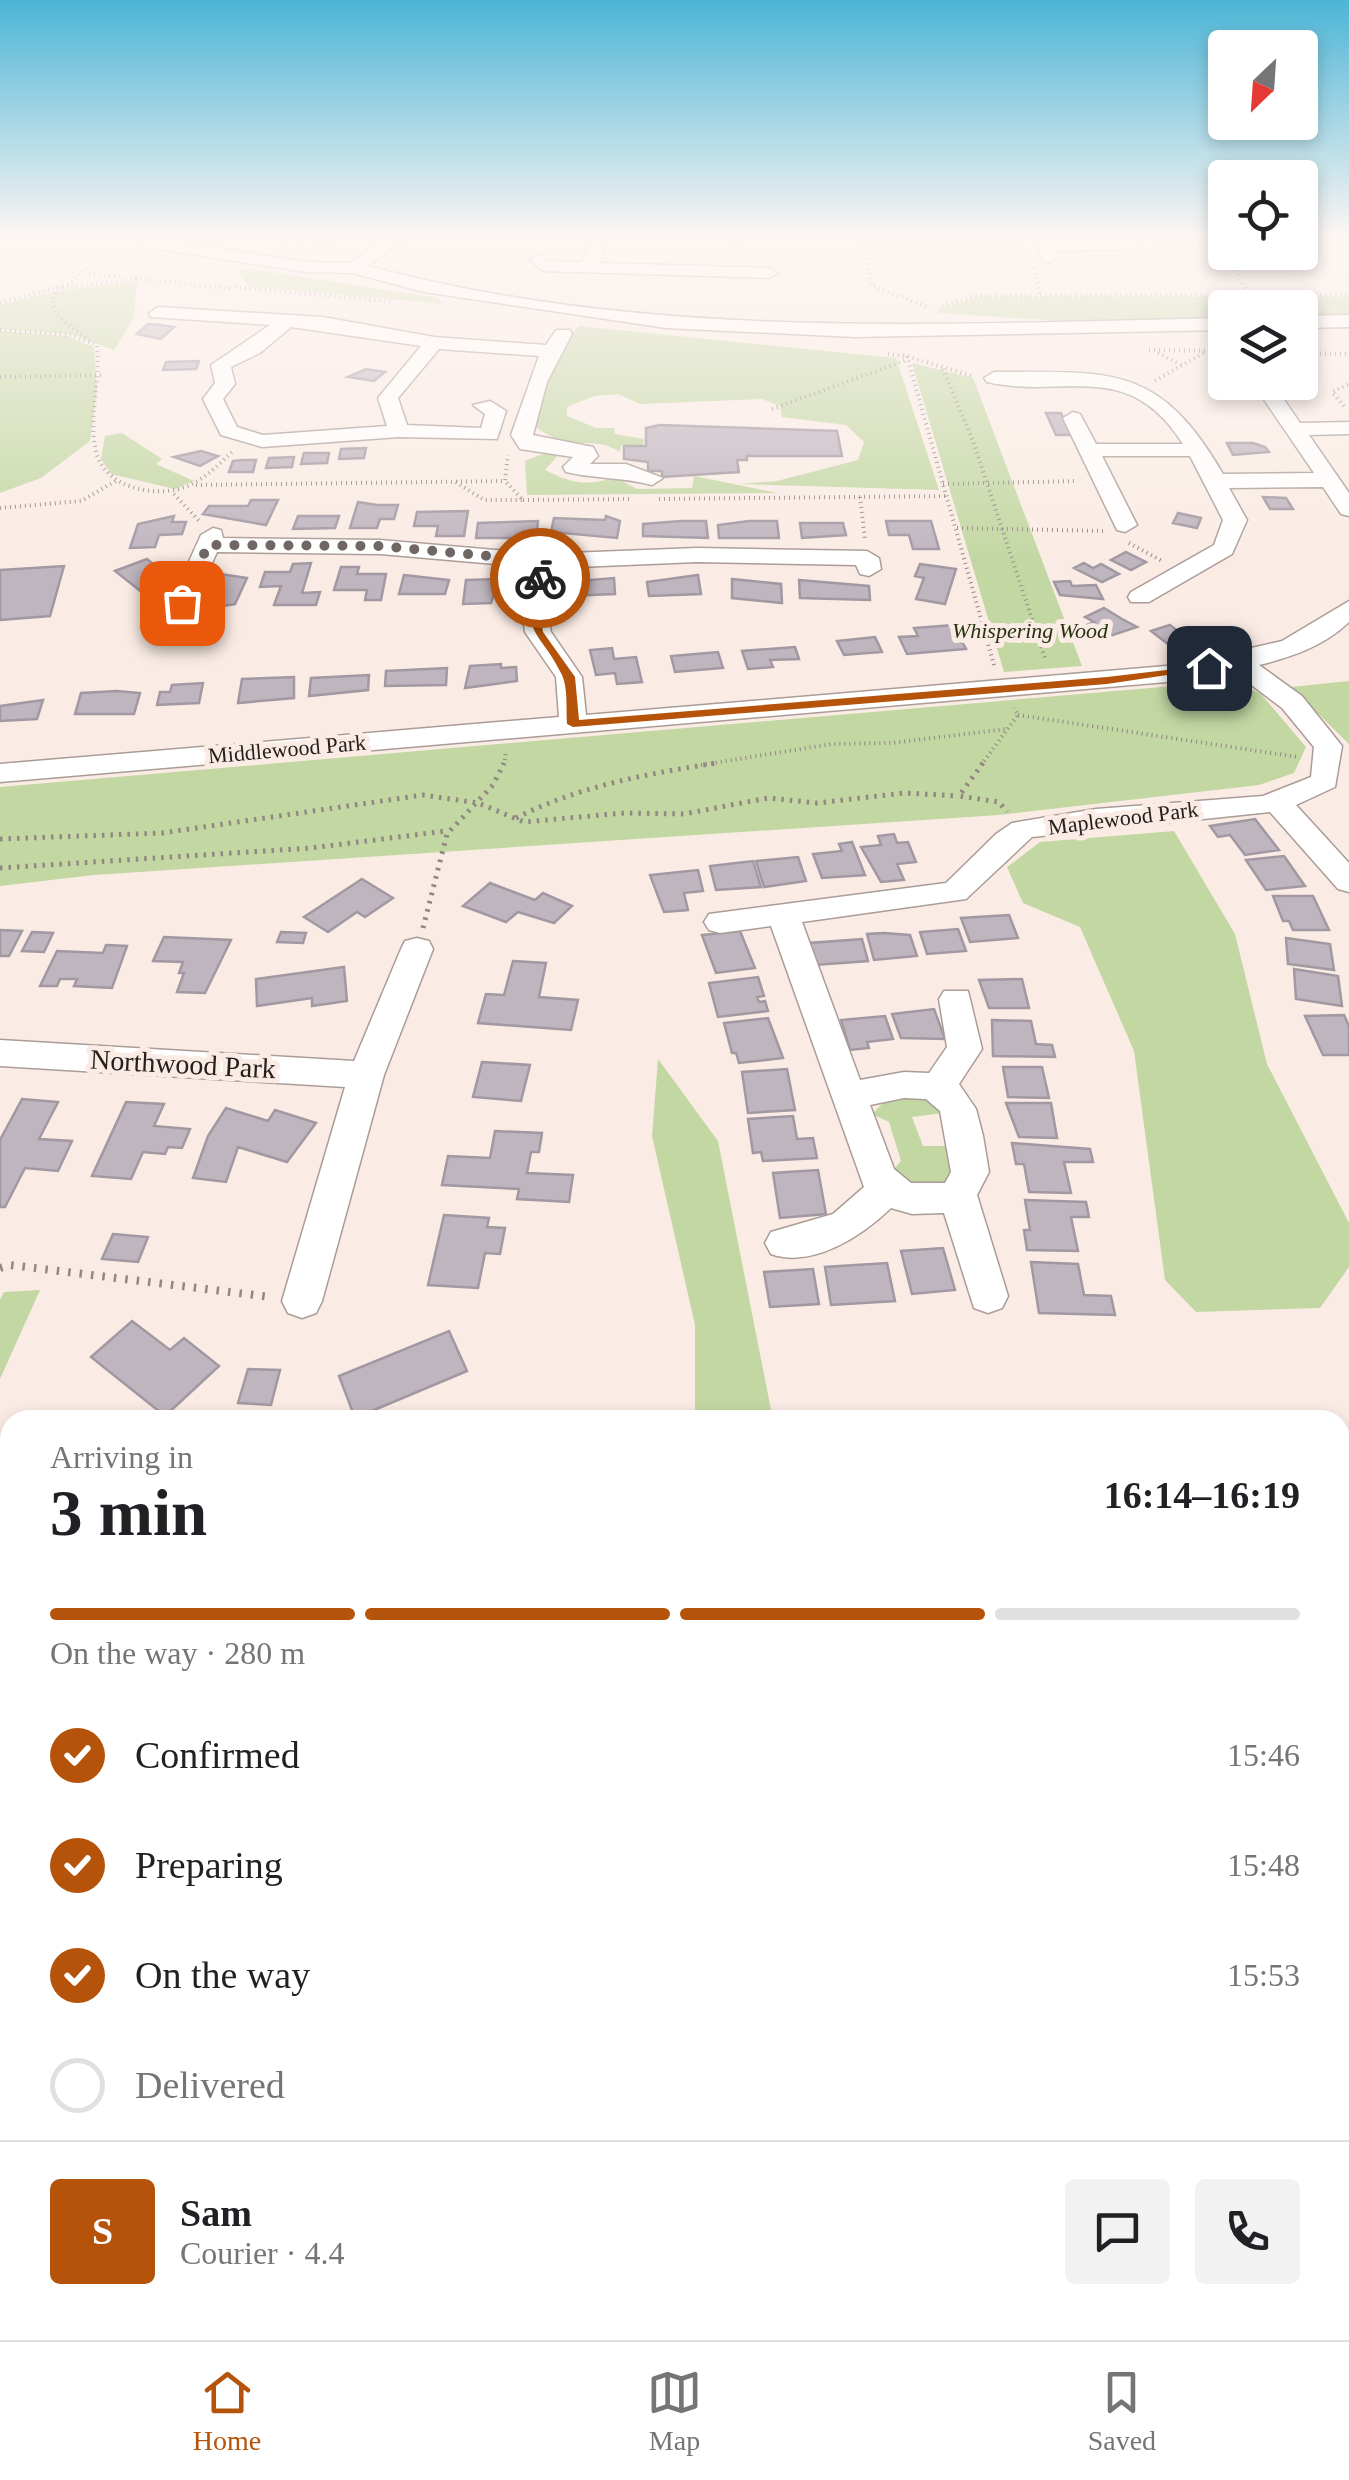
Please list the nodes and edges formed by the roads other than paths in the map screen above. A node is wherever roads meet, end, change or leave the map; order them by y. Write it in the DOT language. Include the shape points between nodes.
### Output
graph roads {
  1 [pos="260,343"];
  2 [pos="434,343"];
  3 [pos="437,343"];
  4 [pos="556,343"];
  5 [pos="550,351"];
  6 [pos="994,378"];
  7 [pos="1274,400"];
  8 [pos="483,405"];
  9 [pos="1073,418"];
  10 [pos="1349,428"];
  11 [pos="1294,429"];
  12 [pos="399,431"];
  13 [pos="1090,450"];
  14 [pos="1198,450"];
  15 [pos="652,478"];
  16 [pos="1330,480"];
  17 [pos="1216,481"];
  18 [pos="1349,509"];
  19 [pos="1118,532"];
  20 [pos="867,557"];
  21 [pos="543,561"];
  22 [pos="1140,597"];
  23 [pos="1349,609"];
  24 [pos="189,613"];
  25 [pos="1239,662"];
  26 [pos="573,724"];
  27 [pos="0,773"];
  28 [pos="1335,777"];
  29 [pos="1280,804"];
  30 [pos="1349,882"];
  31 [pos="783,915"];
  32 [pos="720,922"];
  33 [pos="417,949"];
  34 [pos="956,1000"];
  35 [pos="0,1053"];
  36 [pos="366,1075"];
  37 [pos="938,1088"];
  38 [pos="849,1096"];
  39 [pos="886,1190"];
  40 [pos="958,1195"];
  41 [pos="784,1243"];
  42 [pos="988,1296"];
  43 [pos="302,1301"];
  1 -- 12 [label="street" via="221,365 225,384 213,400 228,431 262,441"];
  2 -- 12 [label="street" via="388,398"];
  3 -- 5 [label="street"];
  4 -- 5 [label="street"];
  5 -- 15 [label="street" via="519,448 585,452 574,467 585,472"];
  6 -- 14 [label="street" via="1086,377 1141,389 1177,414"];
  7 -- 11 [label="street"];
  8 -- 12 [label="street" via="496,411 490,435"];
  9 -- 13 [label="street"];
  10 -- 11 [label="street"];
  11 -- 16 [label="street"];
  13 -- 14 [label="street"];
  13 -- 19 [label="street"];
  14 -- 17 [label="street"];
  16 -- 17 [label="street"];
  16 -- 18 [label="street"];
  17 -- 22 [label="street" via="1235,520 1224,549"];
  20 -- 21 [label="street"];
  21 -- 24 [label="street" via="380,546 208,546 182,603"];
  21 -- 26 [label="street" via="534,608 538,632 570,677"];
  23 -- 25 [label="street, Middlewood Park" via="1336,624 1295,646"];
  25 -- 26 [label="street, Middlewood Park" via="1178,673 999,682"];
  25 -- 28 [label="street" via="1292,702 1328,746"];
  26 -- 27 [label="street, Middlewood Park"];
  28 -- 29 [label="street, Maplewood Park"];
  29 -- 30 [label="street"];
  29 -- 31 [label="street, Maplewood Park" via="1147,812 1021,831 954,892"];
  31 -- 32 [label="street, Maplewood Park"];
  31 -- 38 [label="street"];
  33 -- 36 [label="street"];
  34 -- 37 [label="street" via="965,1049"];
  35 -- 36 [label="street, Northwood Park"];
  36 -- 43 [label="street"];
  37 -- 38 [label="street" via="908,1084"];
  37 -- 40 [label="street" via="955,1103 970,1172"];
  38 -- 39 [label="street"];
  39 -- 40 [label="street" via="902,1198"];
  39 -- 41 [label="street" via="844,1227"];
  40 -- 42 [label="street"];
}
